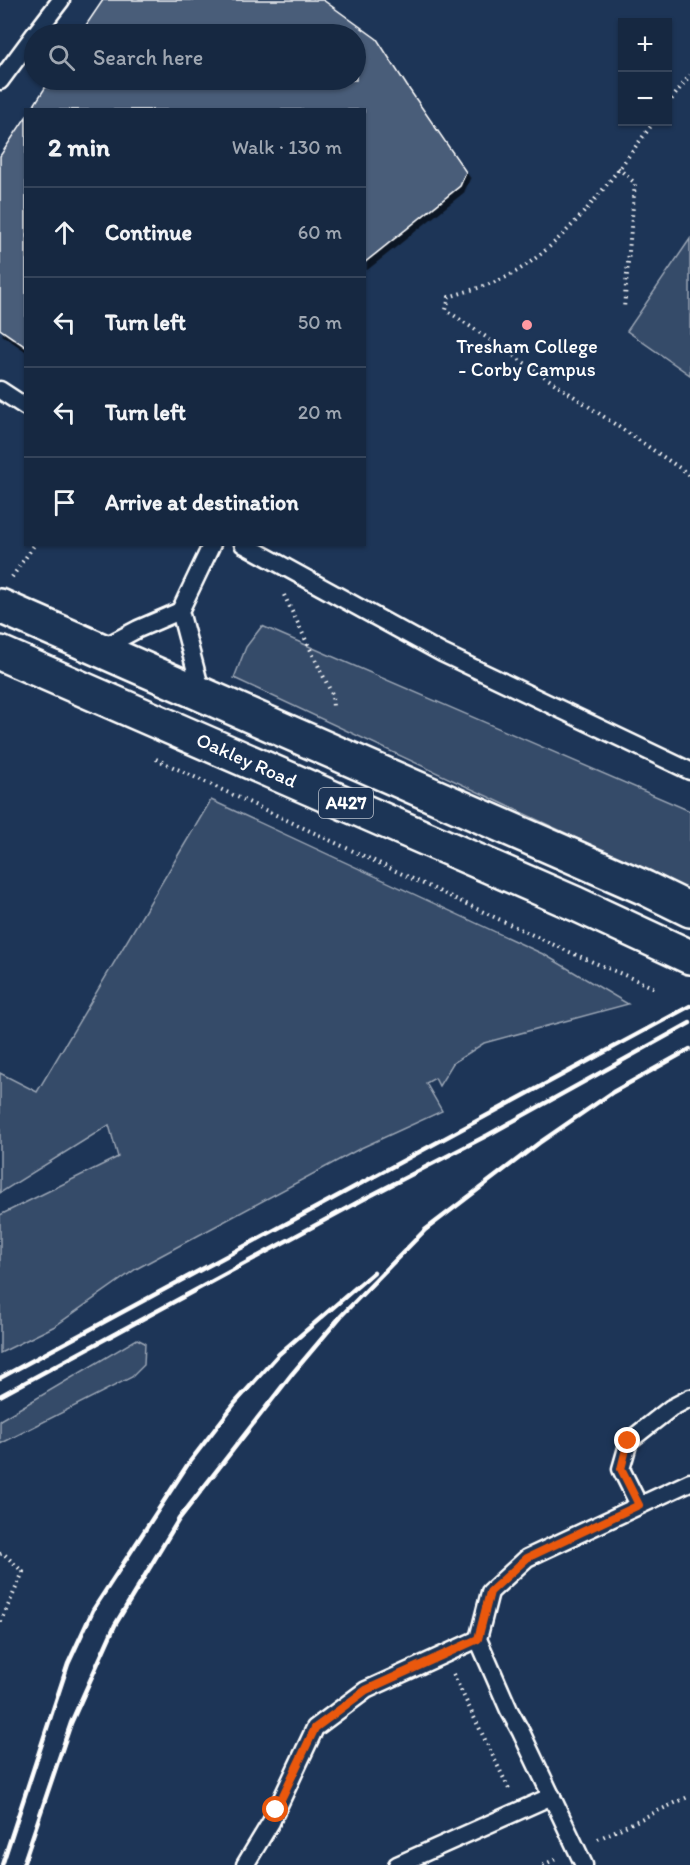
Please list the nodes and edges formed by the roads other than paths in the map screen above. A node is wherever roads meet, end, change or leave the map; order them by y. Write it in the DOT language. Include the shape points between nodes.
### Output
graph roads {
  1 [pos="61,0"];
  2 [pos="43,24"];
  3 [pos="24,49"];
  4 [pos="0,81"];
  5 [pos="0,390"];
  6 [pos="24,406"];
  7 [pos="211,546"];
  8 [pos="246,546"];
  9 [pos="6,592"];
  10 [pos="180,611"];
  11 [pos="100,650"];
  12 [pos="0,653"];
  13 [pos="202,694"];
  14 [pos="690,771"];
  15 [pos="690,910"];
  16 [pos="690,957"];
  17 [pos="690,1398"];
  18 [pos="690,1482"];
  19 [pos="639,1505"];
  20 [pos="478,1639"];
  21 [pos="552,1796"];
  22 [pos="245,1865"];
  23 [pos="397,1865"];
  24 [pos="584,1865"];
  1 -- 2 [label="lane"];
  3 -- 4 [label="lane"];
  5 -- 6 [label="lane"];
  7 -- 10 [label="lane"];
  8 -- 14 [label="lane" via="442,653"];
  9 -- 11 [label="highway, A427"];
  10 -- 11 [label="lane"];
  10 -- 13 [label="lane"];
  11 -- 13 [label="highway, A427"];
  12 -- 16 [label="highway, Oakley Road / A427"];
  13 -- 15 [label="highway, A427"];
  17 -- 19 [label="lane" via="628,1441 621,1469"];
  18 -- 19 [label="lane"];
  19 -- 20 [label="lane" via="527,1558 490,1592"];
  20 -- 21 [label="lane"];
  20 -- 22 [label="lane" via="366,1690 315,1728"];
  21 -- 23 [label="lane"];
  21 -- 24 [label="lane"];
}
